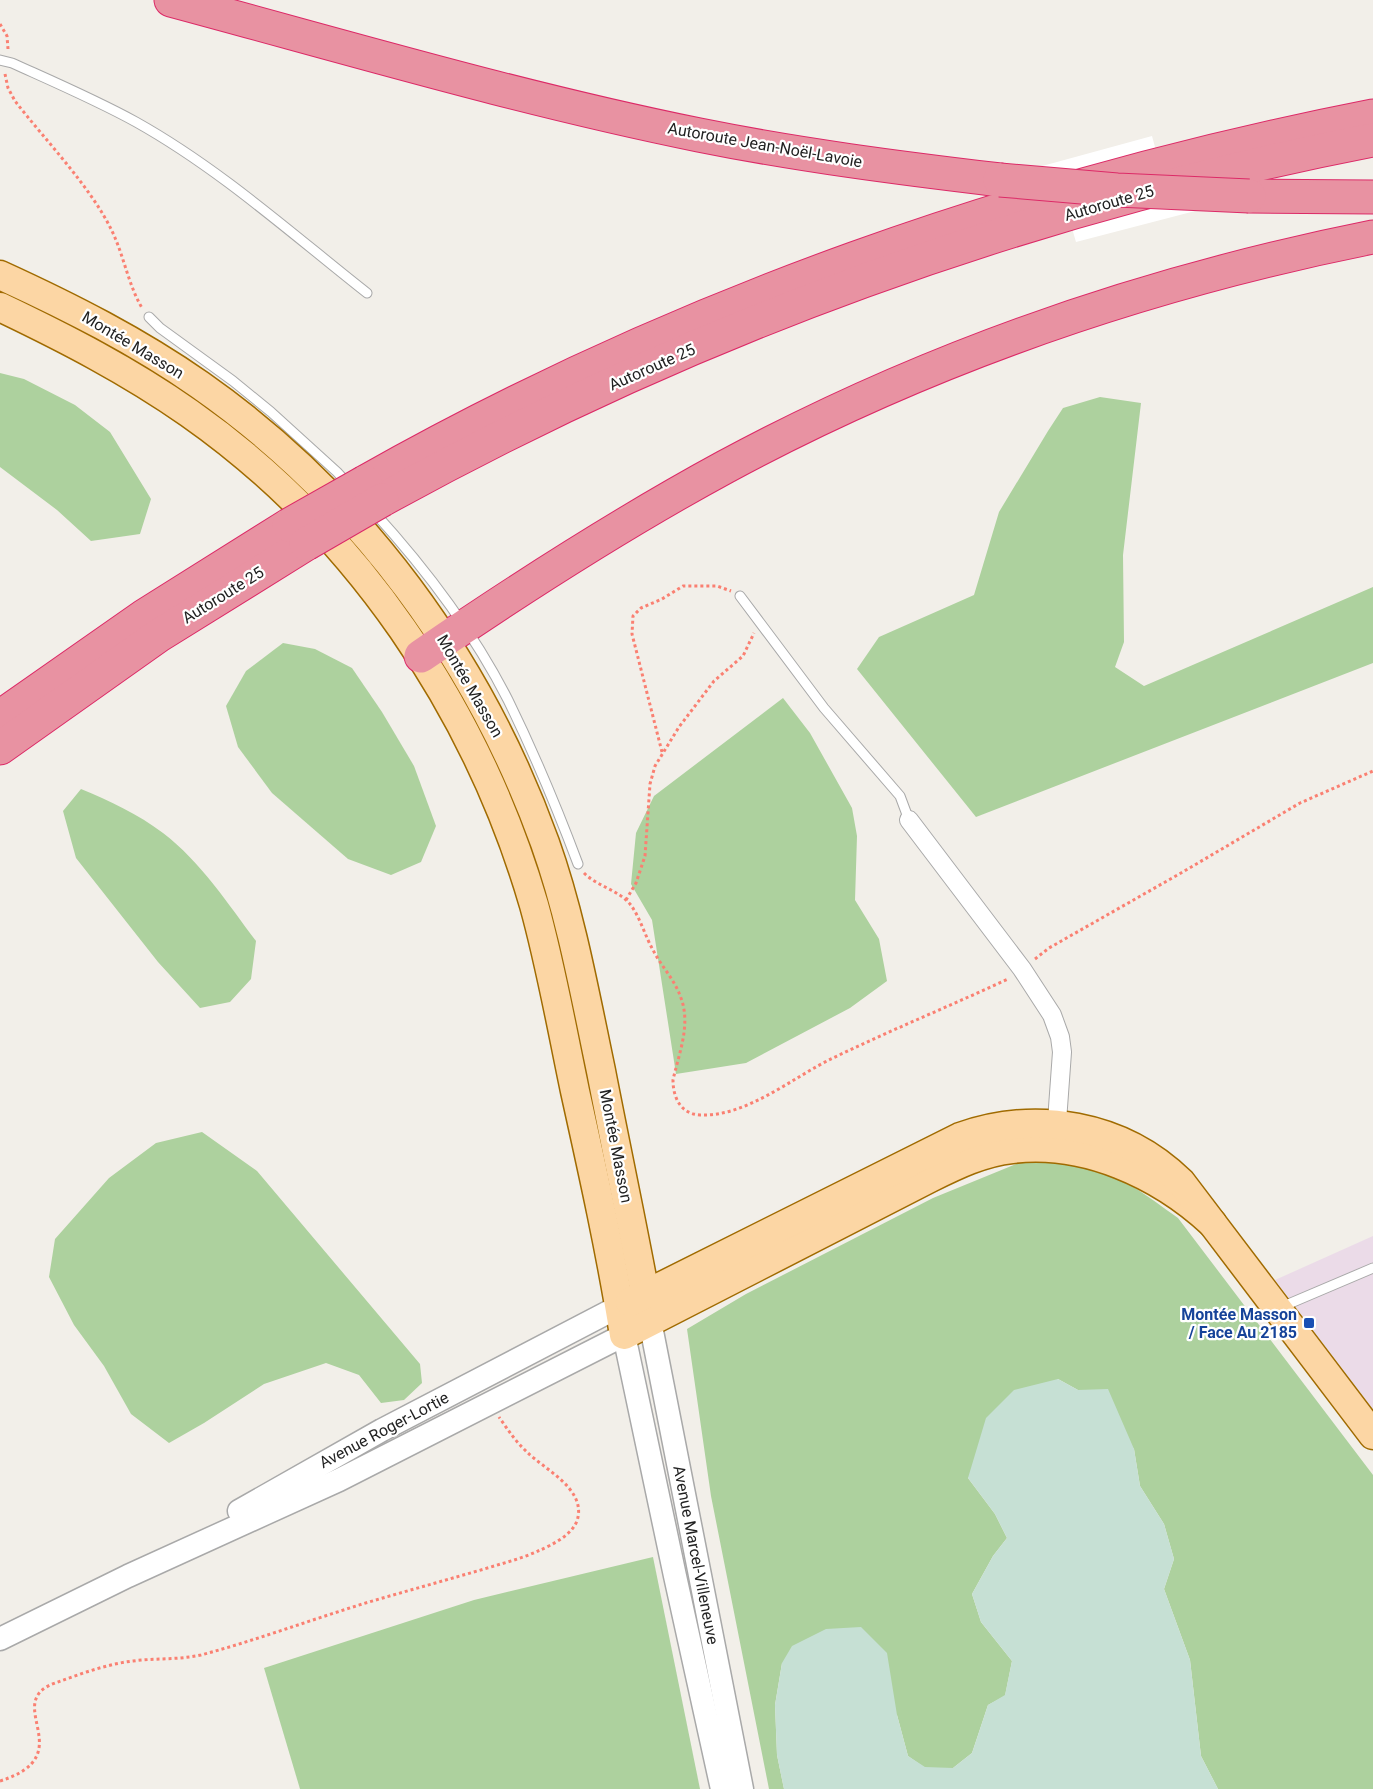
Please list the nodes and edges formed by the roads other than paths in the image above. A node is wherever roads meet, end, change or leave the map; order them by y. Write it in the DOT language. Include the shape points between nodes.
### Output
graph roads {
  1 [pos="171,0"];
  2 [pos="3,61"];
  3 [pos="1373,116"];
  4 [pos="1373,140"];
  5 [pos="1373,196"];
  6 [pos="1373,237"];
  7 [pos="0,275"];
  8 [pos="367,293"];
  9 [pos="0,307"];
  10 [pos="149,316"];
  11 [pos="374,491"];
  12 [pos="740,596"];
  13 [pos="444,641"];
  14 [pos="33,708"];
  15 [pos="0,717"];
  16 [pos="0,748"];
  17 [pos="909,820"];
  18 [pos="578,864"];
  19 [pos="1056,1136"];
  20 [pos="1373,1268"];
  21 [pos="620,1306"];
  22 [pos="647,1308"];
  23 [pos="1277,1309"];
  24 [pos="624,1335"];
  25 [pos="1373,1435"];
  26 [pos="128,1575"];
  27 [pos="0,1639"];
  28 [pos="722,1789"];
  29 [pos="742,1789"];
  1 -- 5 [label="highway, Autoroute Jean-Noël-Lavoie, bridge" via="533,96 697,134 885,166 1117,190"];
  2 -- 8 [label="lane" via="103,105 183,151"];
  3 -- 11 [label="highway, Autoroute 25" via="1229,146 1088,183 860,256 620,353 504,408"];
  4 -- 11 [label="highway, Autoroute 25" via="1109,202 871,278 625,378 472,452"];
  6 -- 13 [label="highway" via="1266,261 1129,299 998,344 883,391 685,489"];
  7 -- 13 [label="main road, Montée Masson" via="82,314 145,350 257,428 323,489 368,538"];
  9 -- 13 [label="main road, Montée Masson" via="126,372 232,445 297,503 377,594"];
  10 -- 13 [label="lane" via="248,393 337,472 447,601"];
  11 -- 14 [label="highway, Autoroute 25, bridge" via="151,626"];
  12 -- 17 [label="lane" via="824,708 900,796"];
  13 -- 18 [label="lane" via="507,699"];
  13 -- 21 [label="main road, Montée Masson" via="458,720 506,822 534,904"];
  13 -- 22 [label="main road, Montée Masson" via="480,698 510,758 554,869 585,992"];
  14 -- 15 [label="highway, Autoroute 25"];
  14 -- 16 [label="highway, Autoroute 25"];
  17 -- 19 [label="street" via="1022,969 1052,1015 1060,1037 1062,1066"];
  19 -- 22 [label="main road" via="1041,1123 1006,1125 960,1137"];
  19 -- 23 [label="main road" via="1076,1126 1125,1143 1160,1163 1191,1193"];
  20 -- 23 [label="lane"];
  21 -- 22 [label="main road, Avenue Roger-Lortie"];
  21 -- 24 [label="main road, Montée Masson"];
  21 -- 26 [label="street, Avenue Roger-Lortie" via="327,1460"];
  22 -- 24 [label="main road, Avenue Roger-Lortie"];
  22 -- 29 [label="street, Avenue Marcel-Villeneuve"];
  23 -- 25 [label="main road"];
  24 -- 26 [label="street, Avenue Roger-Lortie" via="339,1480"];
  24 -- 28 [label="street, Avenue Marcel-Villeneuve"];
  26 -- 27 [label="street, Avenue Roger-Lortie"];
}
